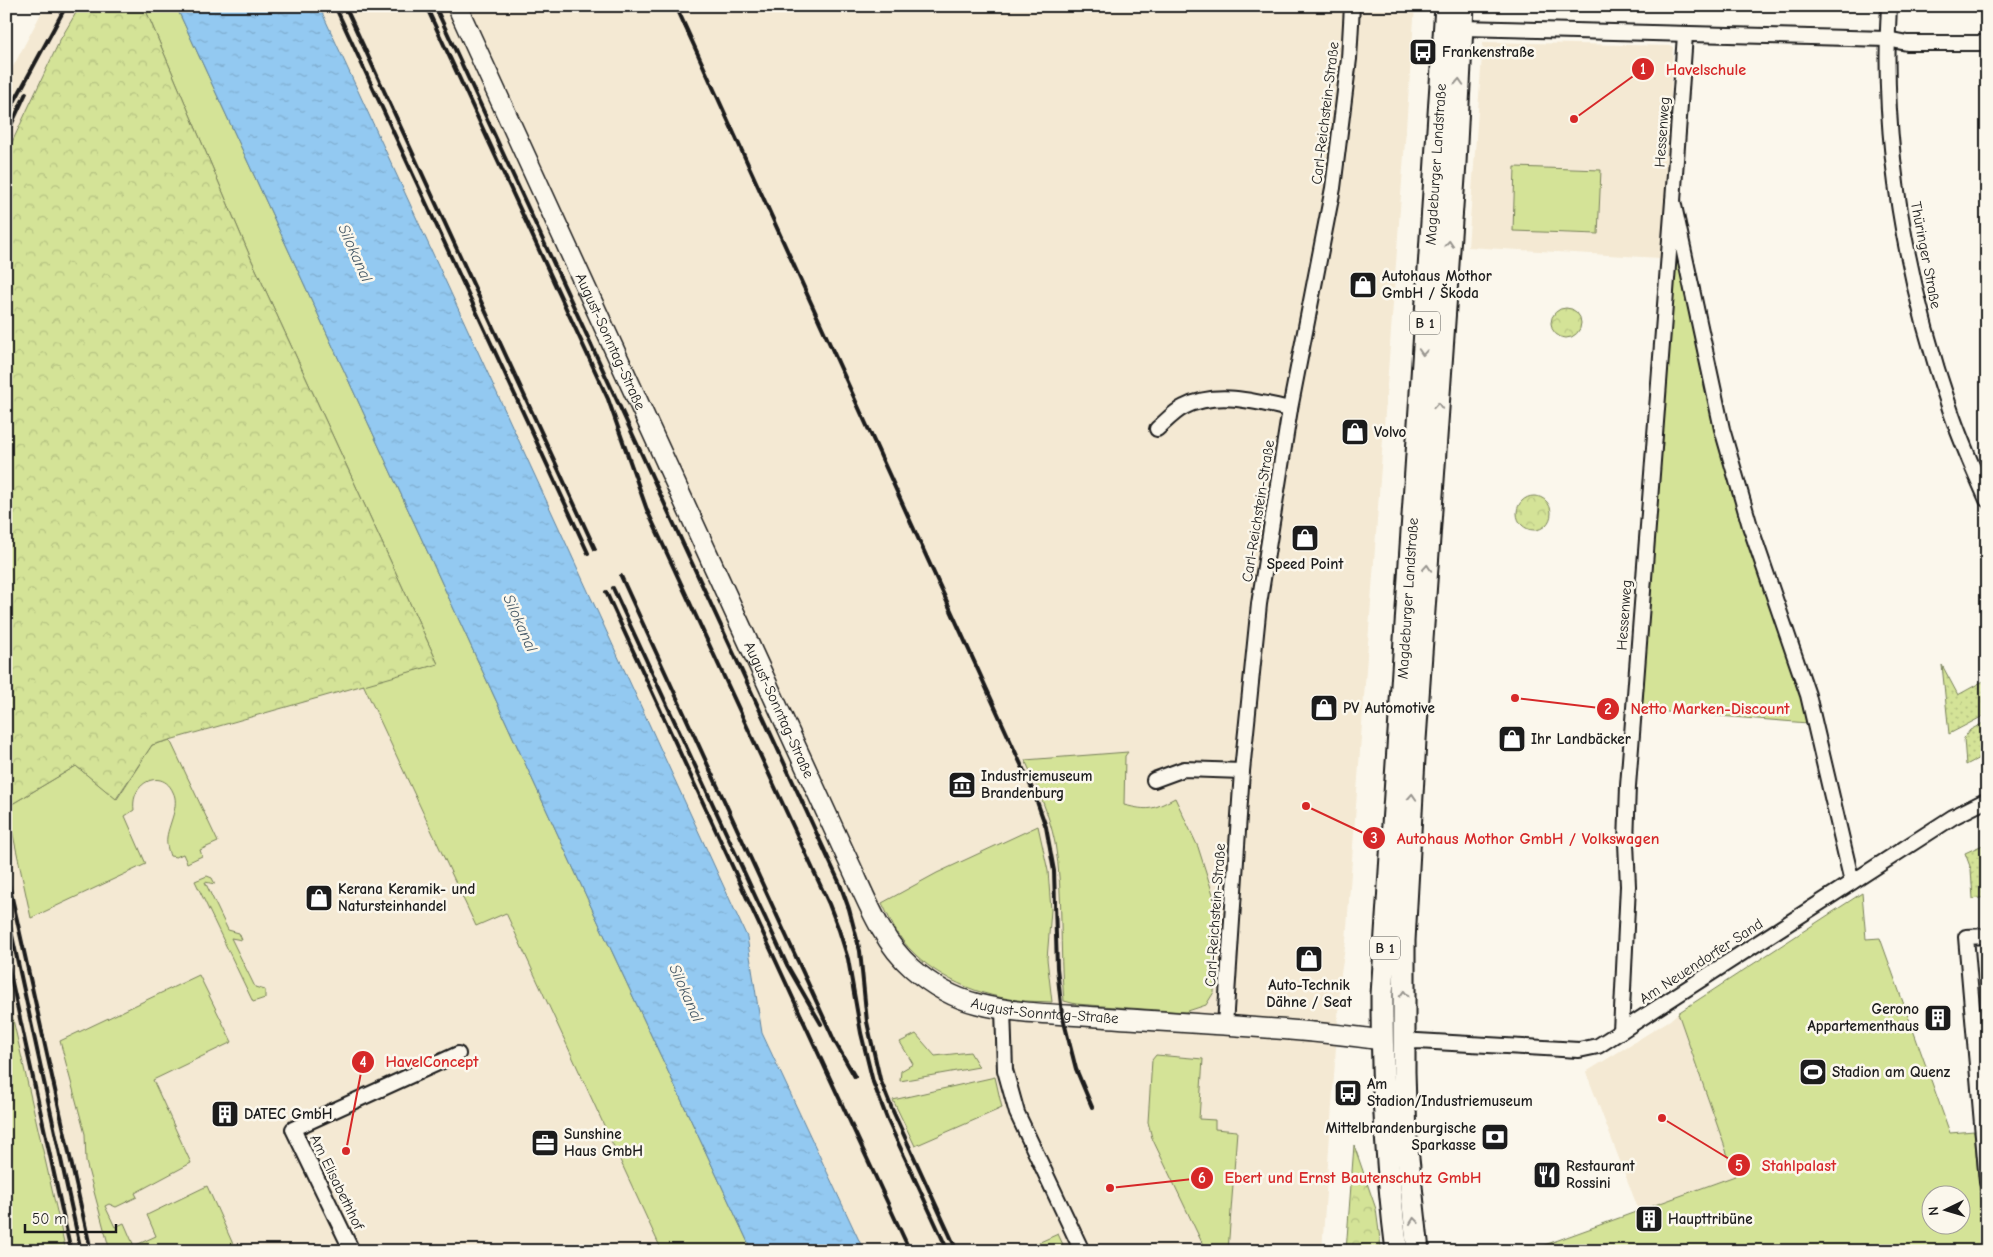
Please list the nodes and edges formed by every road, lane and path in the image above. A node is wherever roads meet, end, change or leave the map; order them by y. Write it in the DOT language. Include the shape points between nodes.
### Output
graph roads {
  1 [pos="457,6"];
  2 [pos="1352,6"];
  3 [pos="1446,6"];
  4 [pos="1463,6"];
  5 [pos="1889,6"];
  6 [pos="1462,28"];
  7 [pos="1685,35"];
  8 [pos="1887,39"];
  9 [pos="1987,43"];
  10 [pos="1673,202"];
  11 [pos="1290,408"];
  12 [pos="1157,429"];
  13 [pos="1987,500"];
  14 [pos="1242,771"];
  15 [pos="1154,780"];
  16 [pos="1987,800"];
  17 [pos="1852,882"];
  18 [pos="1987,936"];
  19 [pos="1003,1009"];
  20 [pos="1225,1025"];
  21 [pos="1621,1031"];
  22 [pos="1382,1040"];
  23 [pos="1404,1042"];
  24 [pos="458,1054"];
  25 [pos="1983,1088"];
  26 [pos="1987,1182"];
  27 [pos="352,1251"];
  28 [pos="1082,1251"];
  29 [pos="1397,1251"];
  30 [pos="1418,1251"];
  1 -- 19 [label="street, August-Sonntag-Straße" via="877,919 898,953 924,978 958,998"];
  2 -- 11 [label="street, Carl-Reichstein-Straße" via="1333,188"];
  3 -- 22 [label="main road, Magdeburger Landstraße / B 1, one-way" via="1388,891"];
  4 -- 6 [label="main road, Magdeburger Landstraße / B 1"];
  5 -- 8 [label="street, Thüringer Straße"];
  6 -- 7 [label="street"];
  23 -- 6 [label="main road, Magdeburger Landstraße / B 1, one-way" via="1404,941 1414,760"];
  7 -- 8 [label="street"];
  7 -- 10 [label="street, Hessenweg"];
  8 -- 9 [label="street"];
  8 -- 13 [label="street, Thüringer Straße" via="1892,142 1917,302 1950,410"];
  10 -- 17 [label="street, Hessenweg" via="1722,429 1750,526 1808,695"];
  10 -- 21 [label="street, Hessenweg" via="1628,786 1628,886"];
  11 -- 12 [label="street" via="1240,398 1210,400 1183,407"];
  11 -- 14 [label="street, Carl-Reichstein-Straße" via="1260,604"];
  14 -- 15 [label="street" via="1184,769"];
  14 -- 20 [label="street, Carl-Reichstein-Straße"];
  16 -- 17 [label="street, Am Neuendorfer Sand" via="1953,817"];
  17 -- 21 [label="street, Am Neuendorfer Sand"];
  18 -- 25 [label="street" via="1966,937"];
  19 -- 20 [label="street, August-Sonntag-Straße"];
  19 -- 28 [label="street" via="1005,1070 1017,1113"];
  20 -- 22 [label="street, August-Sonntag-Straße"];
  21 -- 23 [label="street, Am Neuendorfer Sand" via="1598,1046 1579,1050"];
  22 -- 23 [label="main road"];
  22 -- 29 [label="main road, Magdeburger Landstraße / B 1" via="1390,1193"];
  30 -- 23 [label="main road, Magdeburger Landstraße / B 1, one-way" via="1406,1140"];
  24 -- 27 [label="street, Am Elisabethhof" via="293,1128"];
  25 -- 26 [label="street"];
}
